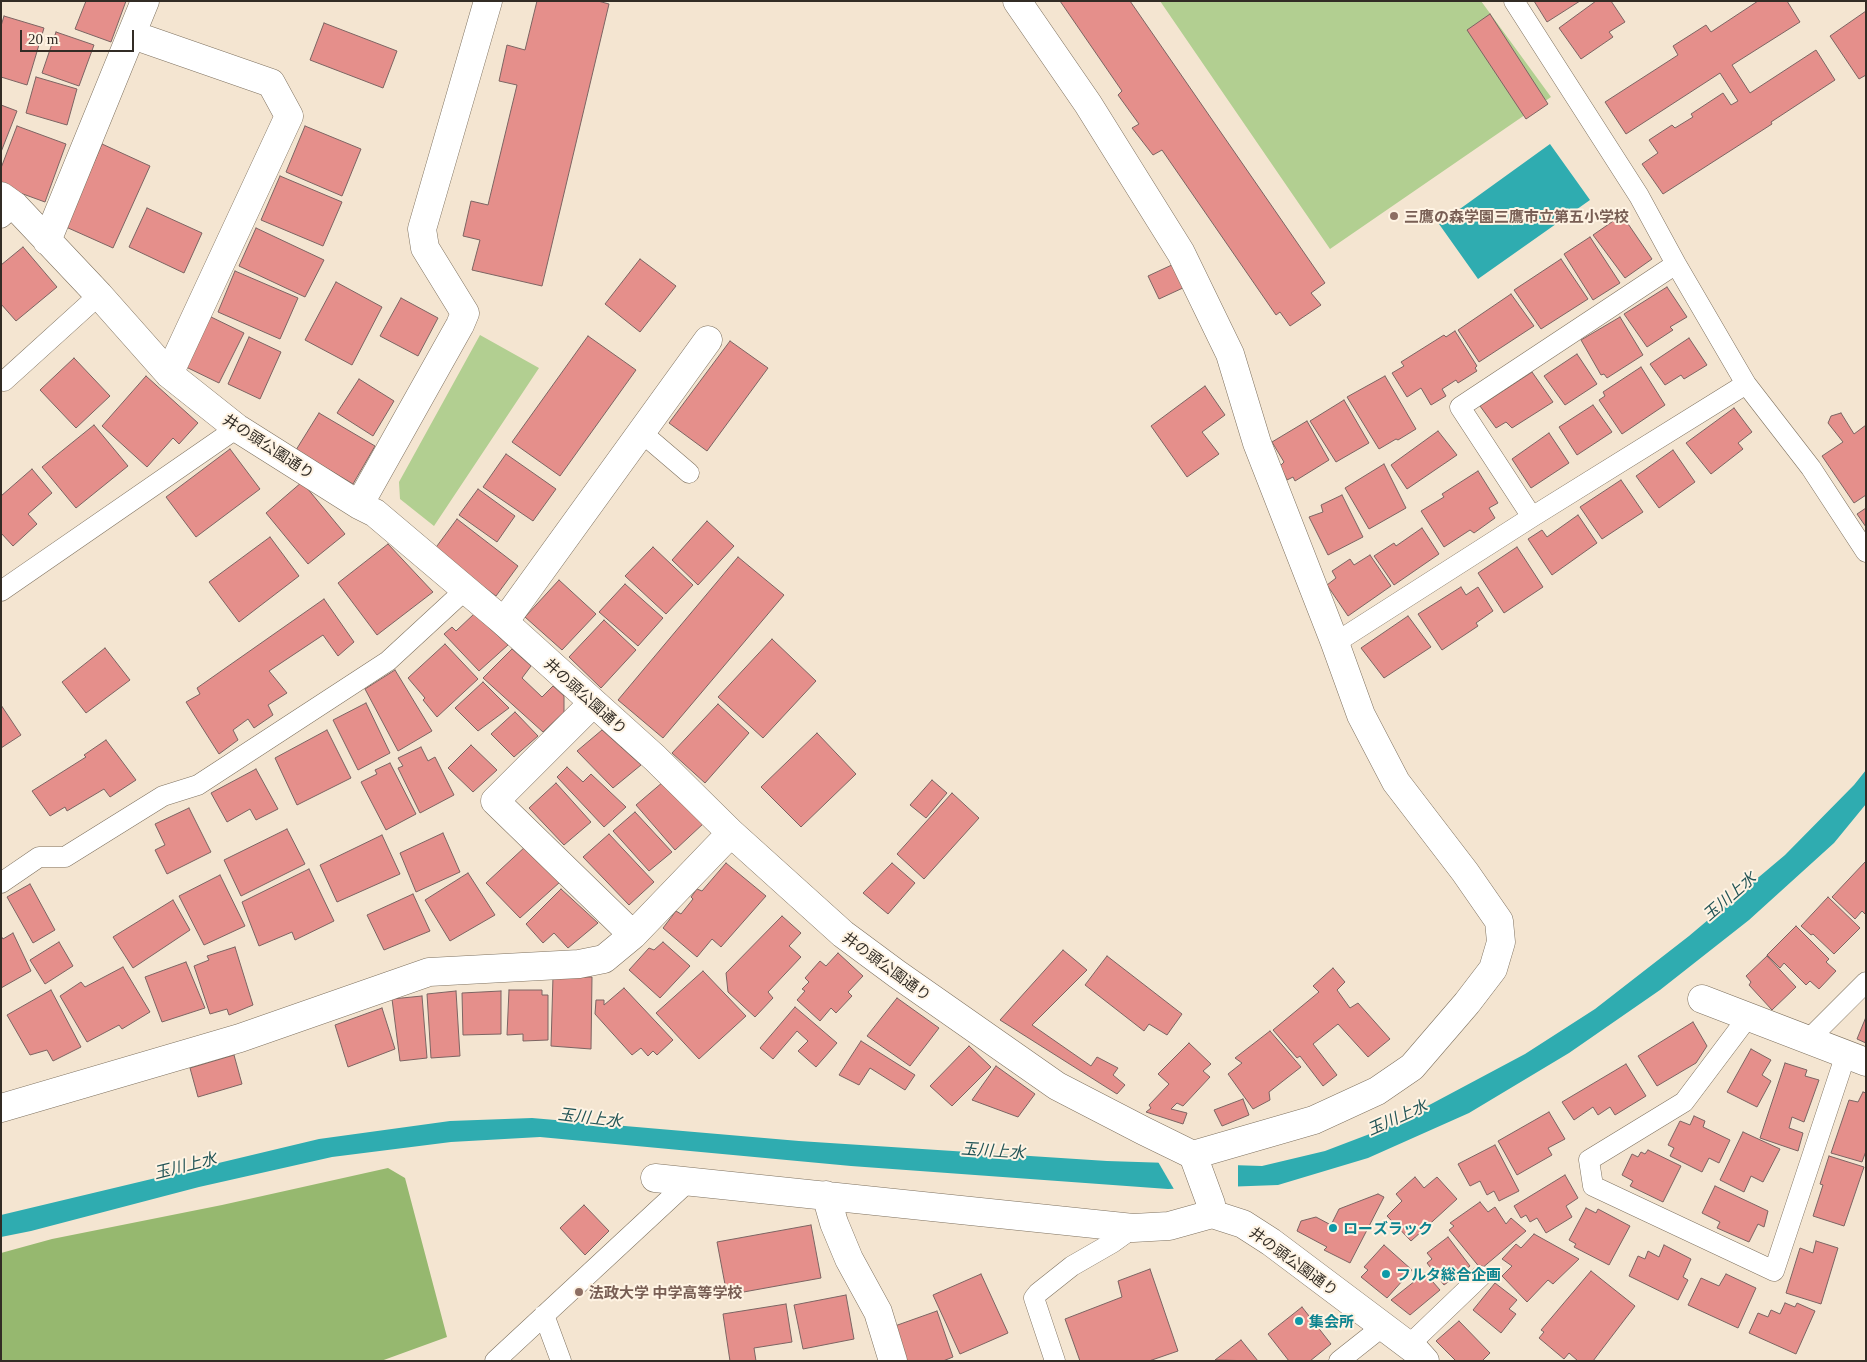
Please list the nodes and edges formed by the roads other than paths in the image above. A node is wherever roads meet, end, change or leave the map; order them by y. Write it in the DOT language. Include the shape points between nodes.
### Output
graph roads {
  1 [pos="145,1"];
  2 [pos="488,1"];
  3 [pos="1017,1"];
  4 [pos="1514,1"];
  5 [pos="133,35"];
  6 [pos="6,207"];
  7 [pos="47,241"];
  8 [pos="1676,264"];
  9 [pos="99,295"];
  10 [pos="708,340"];
  11 [pos="169,374"];
  12 [pos="4,381"];
  13 [pos="1746,384"];
  14 [pos="238,428"];
  15 [pos="642,432"];
  16 [pos="689,473"];
  17 [pos="359,504"];
  18 [pos="1532,517"];
  19 [pos="1866,552"];
  20 [pos="465,590"];
  21 [pos="1,591"];
  22 [pos="504,622"];
  23 [pos="1336,644"];
  24 [pos="593,703"];
  25 [pos="731,833"];
  26 [pos="1,883"];
  27 [pos="633,935"];
  28 [pos="1866,982"];
  29 [pos="1702,999"];
  30 [pos="1748,1017"];
  31 [pos="1808,1040"];
  32 [pos="1856,1058"];
  33 [pos="1,1108"];
  34 [pos="1194,1158"];
  35 [pos="656,1178"];
  36 [pos="689,1181"];
  37 [pos="826,1195"];
  38 [pos="1211,1209"];
  39 [pos="1133,1228"];
  40 [pos="1481,1276"];
  41 [pos="544,1315"];
  42 [pos="1382,1327"];
  43 [pos="1416,1353"];
  44 [pos="495,1361"];
  45 [pos="561,1361"];
  46 [pos="893,1361"];
  47 [pos="1055,1361"];
  48 [pos="1339,1361"];
  1 -- 5 [label="street"];
  2 -- 17 [label="street" via="422,229 425,248 464,313"];
  3 -- 23 [label="street" via="1088,104 1181,253 1230,354 1257,443"];
  4 -- 8 [label="lane" via="1639,196"];
  5 -- 7 [label="street"];
  5 -- 11 [label="street" via="271,83 289,116"];
  6 -- 7 [label="street, 井の頭公園通り"];
  7 -- 9 [label="street, 井の頭公園通り"];
  8 -- 13 [label="lane"];
  8 -- 18 [label="lane" via="1460,406"];
  9 -- 11 [label="street, 井の頭公園通り"];
  9 -- 12 [label="lane"];
  10 -- 15 [label="street"];
  11 -- 14 [label="street, 井の頭公園通り"];
  13 -- 18 [label="lane"];
  13 -- 19 [label="lane" via="1811,468"];
  14 -- 17 [label="street, 井の頭公園通り"];
  14 -- 21 [label="lane"];
  15 -- 16 [label="lane"];
  15 -- 22 [label="street"];
  17 -- 20 [label="street, 井の頭公園通り" via="375,513"];
  18 -- 23 [label="lane"];
  20 -- 22 [label="street, 井の頭公園通り"];
  20 -- 26 [label="lane" via="388,661 198,785 163,796 65,857 38,858"];
  22 -- 24 [label="street, 井の頭公園通り"];
  23 -- 34 [label="street" via="1361,715 1396,782 1499,921 1501,942 1493,969 1412,1067 1377,1091 1314,1120"];
  24 -- 25 [label="street, 井の頭公園通り"];
  24 -- 27 [label="street" via="495,801"];
  25 -- 27 [label="street"];
  25 -- 34 [label="street, 井の頭公園通り" via="843,934 897,974 1057,1086"];
  27 -- 33 [label="street" via="604,959 580,964 429,972 240,1038"];
  28 -- 31 [label="lane"];
  29 -- 30 [label="street"];
  30 -- 31 [label="street"];
  30 -- 32 [label="lane" via="1684,1102 1589,1160 1594,1186 1774,1271"];
  31 -- 32 [label="street"];
  34 -- 38 [label="street"];
  35 -- 36 [label="street"];
  36 -- 37 [label="street"];
  36 -- 41 [label="lane"];
  37 -- 39 [label="street"];
  37 -- 46 [label="street" via="849,1259 878,1312"];
  38 -- 39 [label="street" via="1169,1226"];
  38 -- 42 [label="street, 井の頭公園通り" via="1271,1242"];
  39 -- 47 [label="lane" via="1072,1266 1034,1298"];
  40 -- 43 [label="lane"];
  41 -- 44 [label="lane"];
  41 -- 45 [label="lane"];
  42 -- 43 [label="street, 井の頭公園通り"];
  42 -- 48 [label="lane"];
}
